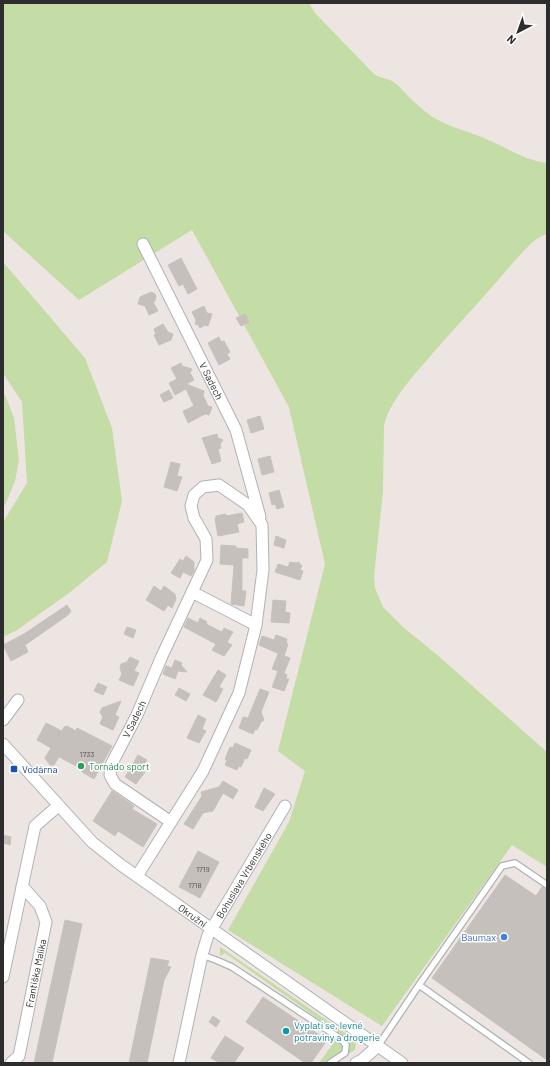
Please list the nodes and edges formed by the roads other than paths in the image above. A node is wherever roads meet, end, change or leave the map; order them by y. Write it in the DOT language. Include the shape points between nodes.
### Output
graph roads {
  1 [pos="143,244"];
  2 [pos="262,525"];
  3 [pos="192,592"];
  4 [pos="256,625"];
  5 [pos="18,700"];
  6 [pos="3,720"];
  7 [pos="3,744"];
  8 [pos="58,806"];
  9 [pos="285,806"];
  10 [pos="171,822"];
  11 [pos="137,876"];
  12 [pos="547,884"];
  13 [pos="22,886"];
  14 [pos="212,929"];
  15 [pos="202,955"];
  16 [pos="3,977"];
  17 [pos="418,985"];
  18 [pos="378,1046"];
  19 [pos="10,1063"];
  20 [pos="179,1063"];
  21 [pos="330,1063"];
  22 [pos="356,1063"];
  23 [pos="402,1063"];
  24 [pos="529,1063"];
  1 -- 2 [label="street, V Sadech" via="236,430"];
  2 -- 3 [label="street, V Sadech" via="248,505 219,485 203,487 194,495 190,506 206,540 207,560"];
  2 -- 4 [label="street, V Sadech" via="263,570"];
  3 -- 4 [label="street"];
  3 -- 10 [label="street, V Sadech" via="137,715 111,765 110,775 115,784"];
  4 -- 10 [label="street, V Sadech" via="239,693 203,771"];
  5 -- 6 [label="street"];
  7 -- 8 [label="street, Okružní"];
  8 -- 11 [label="street, Okružní" via="92,842"];
  8 -- 13 [label="street" via="35,826"];
  9 -- 14 [label="street, Bohuslava Vrbenského"];
  10 -- 11 [label="street, V Sadech"];
  11 -- 14 [label="street, Okružní"];
  12 -- 17 [label="lane" via="515,863 502,866"];
  13 -- 16 [label="street"];
  13 -- 19 [label="street, Františka Malíka" via="40,906 46,922 19,1056"];
  14 -- 15 [label="street, Bohuslava Vrbenského"];
  14 -- 18 [label="street, Okružní"];
  15 -- 20 [label="street, Bohuslava Vrbenského"];
  15 -- 21 [label="lane" via="232,967 341,1039 346,1045 345,1053"];
  17 -- 18 [label="lane"];
  17 -- 24 [label="lane"];
  18 -- 22 [label="street"];
  18 -- 23 [label="street, Okružní"];
}
